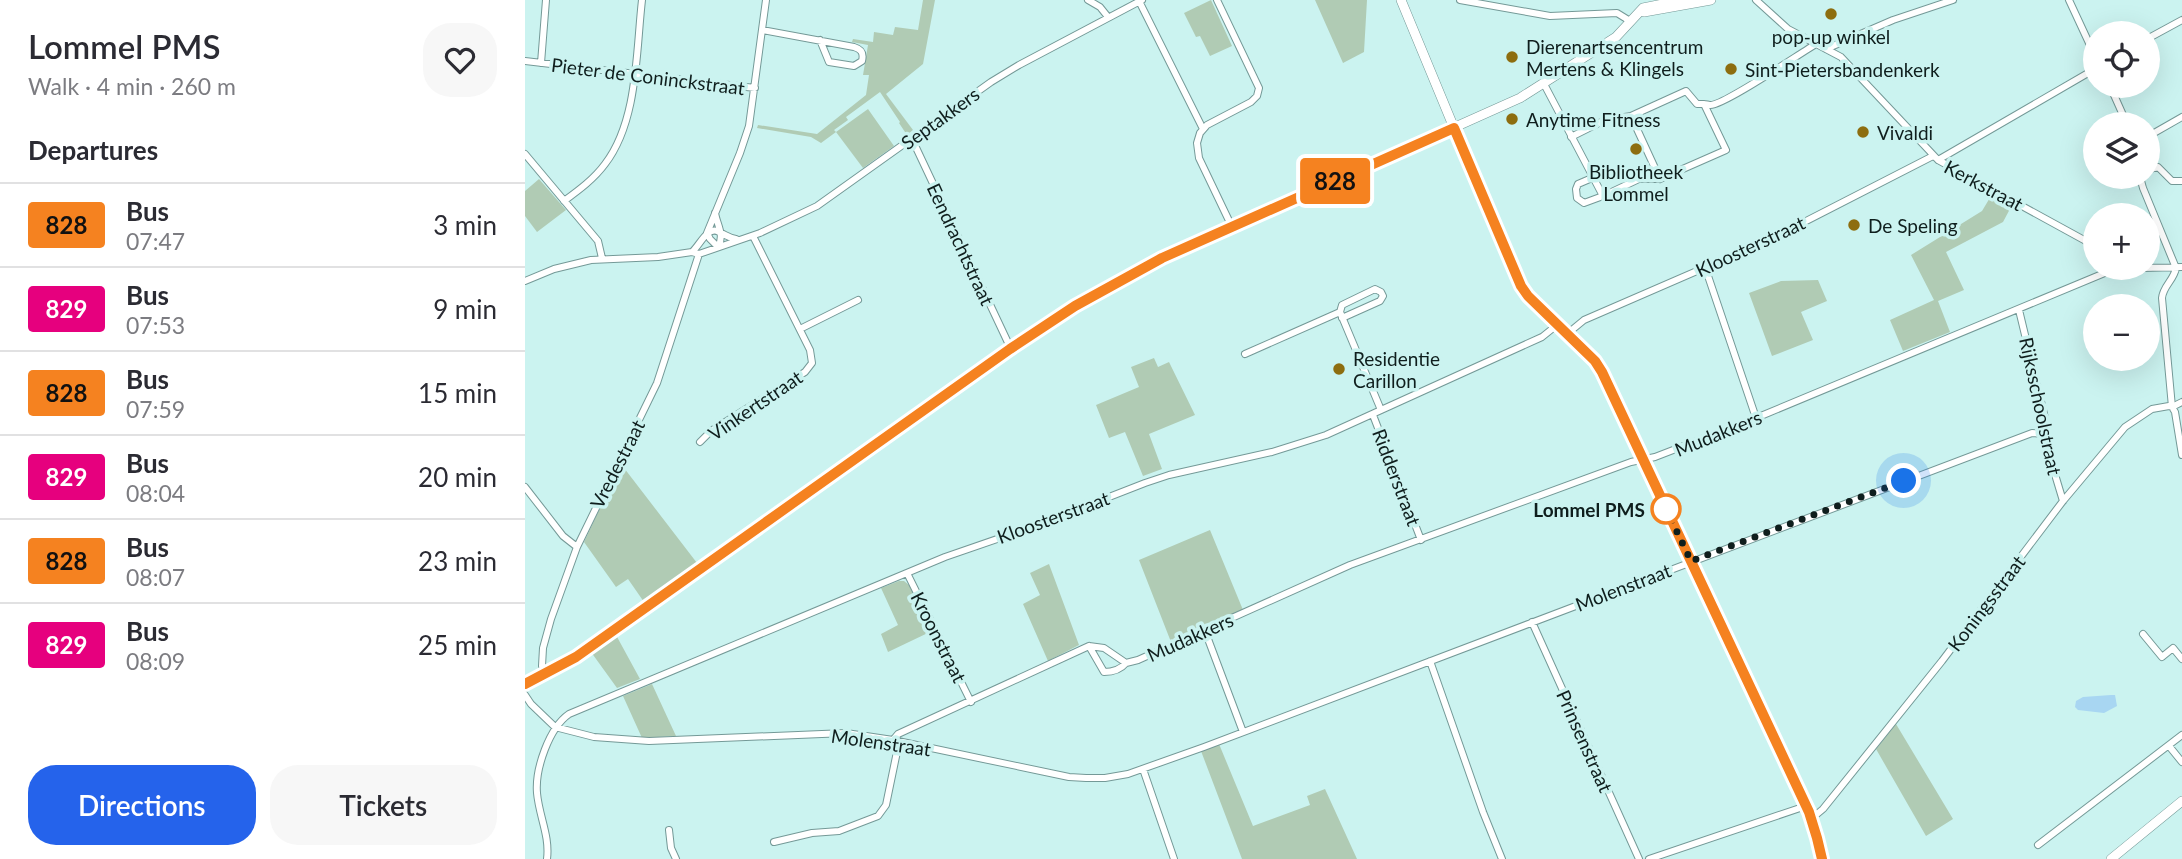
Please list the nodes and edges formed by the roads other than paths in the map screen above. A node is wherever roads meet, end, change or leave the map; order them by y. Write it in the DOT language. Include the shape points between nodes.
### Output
graph roads {
  1 [pos="546,0"];
  2 [pos="642,0"];
  3 [pos="766,0"];
  4 [pos="1088,0"];
  5 [pos="1217,0"];
  6 [pos="1401,0"];
  7 [pos="1460,0"];
  8 [pos="1711,0"];
  9 [pos="1756,0"];
  10 [pos="1953,0"];
  11 [pos="2069,0"];
  12 [pos="1140,1"];
  13 [pos="1685,3"];
  14 [pos="1108,18"];
  15 [pos="1633,18"];
  16 [pos="2182,20"];
  17 [pos="762,30"];
  18 [pos="2083,30"];
  19 [pos="2160,32"];
  20 [pos="820,40"];
  21 [pos="1816,44"];
  22 [pos="1826,49"];
  23 [pos="525,61"];
  24 [pos="541,63"];
  25 [pos="635,74"];
  26 [pos="2083,76"];
  27 [pos="1544,83"];
  28 [pos="755,89"];
  29 [pos="1704,104"];
  30 [pos="1631,116"];
  31 [pos="2182,117"];
  32 [pos="1454,128"];
  33 [pos="1203,129"];
  34 [pos="2160,129"];
  35 [pos="1571,137"];
  36 [pos="912,139"];
  37 [pos="525,154"];
  38 [pos="1935,158"];
  39 [pos="2160,169"];
  40 [pos="1592,178"];
  41 [pos="1660,179"];
  42 [pos="2182,181"];
  43 [pos="2143,189"];
  44 [pos="1603,196"];
  45 [pos="565,201"];
  46 [pos="715,213"];
  47 [pos="1232,226"];
  48 [pos="707,233"];
  49 [pos="722,234"];
  50 [pos="753,236"];
  51 [pos="742,239"];
  52 [pos="2083,239"];
  53 [pos="718,247"];
  54 [pos="696,253"];
  55 [pos="602,258"];
  56 [pos="1705,267"];
  57 [pos="2160,268"];
  58 [pos="2179,268"];
  59 [pos="2089,280"];
  60 [pos="525,281"];
  61 [pos="857,300"];
  62 [pos="2019,310"];
  63 [pos="1341,315"];
  64 [pos="1557,325"];
  65 [pos="800,330"];
  66 [pos="1567,334"];
  67 [pos="1010,349"];
  68 [pos="1245,354"];
  69 [pos="2182,402"];
  70 [pos="2172,407"];
  71 [pos="1381,410"];
  72 [pos="1373,415"];
  73 [pos="1756,418"];
  74 [pos="2044,435"];
  75 [pos="700,442"];
  76 [pos="2182,455"];
  77 [pos="1643,460"];
  78 [pos="526,491"];
  79 [pos="2063,501"];
  80 [pos="1421,540"];
  81 [pos="577,547"];
  82 [pos="1691,561"];
  83 [pos="907,573"];
  84 [pos="1532,622"];
  85 [pos="1205,631"];
  86 [pos="2143,634"];
  87 [pos="1089,646"];
  88 [pos="2182,660"];
  89 [pos="1430,661"];
  90 [pos="1126,663"];
  91 [pos="546,675"];
  92 [pos="525,684"];
  93 [pos="525,695"];
  94 [pos="971,702"];
  95 [pos="528,706"];
  96 [pos="555,727"];
  97 [pos="1243,732"];
  98 [pos="2182,735"];
  99 [pos="896,741"];
  100 [pos="2169,746"];
  101 [pos="2182,762"];
  102 [pos="1143,769"];
  103 [pos="2182,801"];
  104 [pos="1806,806"];
  105 [pos="1811,819"];
  106 [pos="669,830"];
  107 [pos="774,842"];
  108 [pos="2038,845"];
  109 [pos="547,859"];
  110 [pos="676,859"];
  111 [pos="1174,859"];
  112 [pos="1502,859"];
  113 [pos="1639,859"];
  114 [pos="1649,859"];
  115 [pos="1822,859"];
  116 [pos="2111,859"];
  1 -- 24 [label="street, Pieter de Coninckstraat"];
  2 -- 25 [label="street"];
  3 -- 17 [label="street"];
  4 -- 14 [label="street"];
  5 -- 33 [label="street" via="1258,92 1251,102"];
  6 -- 32 [label="main road"];
  7 -- 15 [label="street" via="1550,16 1617,13"];
  8 -- 13 [label="main road"];
  9 -- 21 [label="street, Kerkstraat" via="1776,21"];
  10 -- 22 [label="street"];
  11 -- 18 [label="street"];
  12 -- 14 [label="street, Septakkers"];
  12 -- 33 [label="street"];
  13 -- 15 [label="main road"];
  14 -- 36 [label="street, Septakkers" via="1000,76"];
  15 -- 27 [label="main road" via="1616,37"];
  16 -- 19 [label="street"];
  17 -- 20 [label="street"];
  17 -- 28 [label="street"];
  20 -- 20 [label="street" via="859,48 862,61 854,66 829,62"];
  21 -- 22 [label="street, Kerkstraat"];
  21 -- 29 [label="street" via="1717,104"];
  22 -- 38 [label="street, Kerkstraat" via="1841,57"];
  23 -- 24 [label="street, Pieter de Coninckstraat"];
  24 -- 25 [label="street, Pieter de Coninckstraat"];
  25 -- 28 [label="street, Pieter de Coninckstraat"];
  25 -- 45 [label="street" via="613,153 592,179"];
  26 -- 38 [label="street, Kloosterstraat"];
  27 -- 32 [label="main road"];
  27 -- 35 [label="street"];
  28 -- 46 [label="street" via="745,141"];
  29 -- 30 [label="street" via="1697,104 1686,90"];
  29 -- 41 [label="street" via="1726,150"];
  30 -- 35 [label="street" via="1605,120"];
  30 -- 41 [label="street"];
  31 -- 34 [label="street"];
  32 -- 47 [label="main road"];
  32 -- 64 [label="main road" via="1517,280"];
  33 -- 47 [label="street" via="1198,153"];
  35 -- 40 [label="street"];
  36 -- 50 [label="street, Septakkers" via="817,206"];
  36 -- 67 [label="street, Eendrachtstraat"];
  37 -- 45 [label="street"];
  38 -- 52 [label="street, Kerkstraat"];
  38 -- 56 [label="street, Kloosterstraat"];
  39 -- 42 [label="street" via="2172,181"];
  40 -- 44 [label="street"];
  40 -- 44 [label="street" via="1578,184 1577,198 1587,203"];
  41 -- 44 [label="street" via="1639,179"];
  43 -- 58 [label="street"];
  45 -- 55 [label="street" via="598,241"];
  46 -- 48 [label="street"];
  46 -- 49 [label="street"];
  47 -- 67 [label="main road" via="1132,273"];
  48 -- 49 [label="street, Septakkers" via="717,230"];
  48 -- 53 [label="street"];
  48 -- 54 [label="street"];
  49 -- 51 [label="street, Septakkers"];
  49 -- 53 [label="street"];
  50 -- 51 [label="street, Septakkers"];
  50 -- 65 [label="street, Vinkertstraat"];
  51 -- 53 [label="street, Septakkers"];
  53 -- 54 [label="street, Septakkers"];
  54 -- 55 [label="street, Septakkers"];
  54 -- 81 [label="street, Vredestraat" via="661,375"];
  55 -- 60 [label="street, Septakkers"];
  56 -- 66 [label="street, Kloosterstraat" via="1584,320"];
  56 -- 73 [label="street"];
  57 -- 58 [label="street"];
  58 -- 70 [label="street" via="2162,298"];
  59 -- 62 [label="street, Mudakkers"];
  61 -- 65 [label="street"];
  62 -- 73 [label="street, Mudakkers"];
  62 -- 74 [label="street, Rijksschoolstraat" via="2045,418"];
  63 -- 63 [label="street" via="1342,305 1375,289 1381,292 1380,302"];
  63 -- 68 [label="street"];
  63 -- 71 [label="street"];
  64 -- 66 [label="main road"];
  64 -- 71 [label="street, Kloosterstraat" via="1542,337"];
  65 -- 75 [label="street, Vinkertstraat" via="813,357 810,367 711,430"];
  66 -- 77 [label="main road" via="1598,366"];
  67 -- 91 [label="main road"];
  69 -- 70 [label="street, Koningsstraat"];
  70 -- 76 [label="street"];
  70 -- 79 [label="street, Koningsstraat" via="2152,409 2125,427"];
  71 -- 72 [label="street, Kloosterstraat"];
  72 -- 80 [label="street, Ridderstraat"];
  72 -- 83 [label="street, Kloosterstraat" via="1290,447 1145,483"];
  73 -- 77 [label="street, Mudakkers"];
  74 -- 79 [label="street, Rijksschoolstraat"];
  74 -- 82 [label="street, Molenstraat" via="2032,433"];
  77 -- 80 [label="street, Mudakkers"];
  77 -- 82 [label="main road"];
  78 -- 81 [label="street" via="563,537"];
  79 -- 105 [label="street, Koningsstraat" via="1943,661"];
  80 -- 85 [label="street, Mudakkers" via="1350,565"];
  81 -- 91 [label="street, Vredestraat" via="543,648"];
  82 -- 84 [label="street, Molenstraat"];
  82 -- 104 [label="main road"];
  83 -- 94 [label="street, Kroonstraat"];
  83 -- 96 [label="street, Kloosterstraat" via="569,714"];
  84 -- 89 [label="street, Molenstraat"];
  84 -- 113 [label="street, Prinsenstraat"];
  85 -- 90 [label="street, Mudakkers"];
  85 -- 97 [label="street"];
  86 -- 88 [label="street" via="2162,657 2173,648"];
  87 -- 90 [label="street, Mudakkers" via="1104,648"];
  87 -- 90 [label="street, Mudakkers" via="1104,671"];
  87 -- 94 [label="street"];
  89 -- 97 [label="street, Molenstraat"];
  89 -- 112 [label="street"];
  91 -- 92 [label="main road"];
  93 -- 95 [label="street, Molenstraat"];
  94 -- 99 [label="street" via="898,734"];
  95 -- 96 [label="street, Molenstraat"];
  96 -- 99 [label="street, Molenstraat" via="594,737 649,741 846,733"];
  96 -- 109 [label="street" via="537,785"];
  97 -- 102 [label="street, Molenstraat"];
  98 -- 100 [label="street"];
  99 -- 102 [label="street, Molenstraat" via="1069,776 1105,778"];
  99 -- 107 [label="street" via="881,813 839,831"];
  100 -- 101 [label="street"];
  100 -- 108 [label="street"];
  102 -- 111 [label="street"];
  103 -- 116 [label="main road"];
  104 -- 105 [label="main road"];
  104 -- 114 [label="street"];
  105 -- 115 [label="main road"];
  106 -- 110 [label="street"];
}
